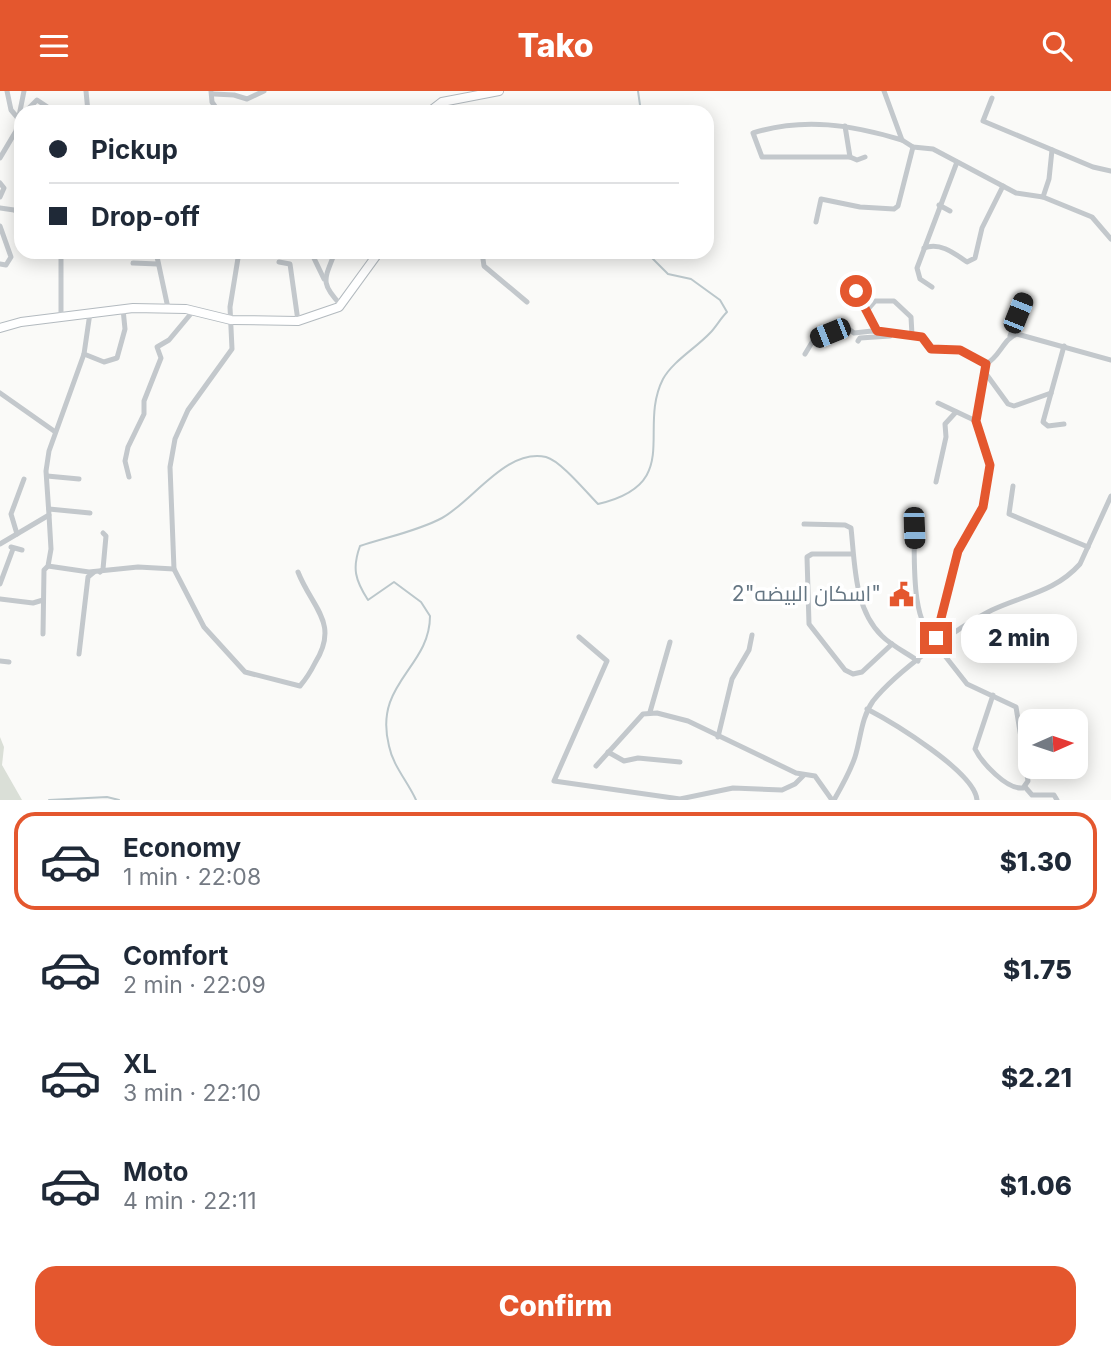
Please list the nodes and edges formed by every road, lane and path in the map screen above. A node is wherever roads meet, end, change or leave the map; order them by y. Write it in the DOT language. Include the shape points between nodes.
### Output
graph roads {
  1 [pos="7,91"];
  2 [pos="264,91"];
  3 [pos="499,91"];
  4 [pos="884,91"];
  5 [pos="213,92"];
  6 [pos="992,98"];
  7 [pos="438,105"];
  8 [pos="14,112"];
  9 [pos="845,126"];
  10 [pos="14,139"];
  11 [pos="902,140"];
  12 [pos="913,147"];
  13 [pos="1052,150"];
  14 [pos="850,157"];
  15 [pos="865,157"];
  16 [pos="0,158"];
  17 [pos="957,162"];
  18 [pos="1111,171"];
  19 [pos="0,183"];
  20 [pos="1003,186"];
  21 [pos="0,197"];
  22 [pos="1043,197"];
  23 [pos="939,205"];
  24 [pos="950,211"];
  25 [pos="816,222"];
  26 [pos="0,226"];
  27 [pos="1111,239"];
  28 [pos="924,248"];
  29 [pos="61,259"];
  30 [pos="157,259"];
  31 [pos="238,259"];
  32 [pos="314,259"];
  33 [pos="332,259"];
  34 [pos="373,259"];
  35 [pos="483,259"];
  36 [pos="279,262"];
  37 [pos="134,263"];
  38 [pos="0,264"];
  39 [pos="158,264"];
  40 [pos="324,279"];
  41 [pos="932,287"];
  42 [pos="856,291"];
  43 [pos="1024,299"];
  44 [pos="527,302"];
  45 [pos="341,305"];
  46 [pos="168,308"];
  47 [pos="868,309"];
  48 [pos="123,310"];
  49 [pos="194,310"];
  50 [pos="90,313"];
  51 [pos="61,317"];
  52 [pos="231,320"];
  53 [pos="298,321"];
  54 [pos="0,328"];
  55 [pos="877,331"];
  56 [pos="909,335"];
  57 [pos="1010,336"];
  58 [pos="858,341"];
  59 [pos="1064,346"];
  60 [pos="84,354"];
  61 [pos="805,354"];
  62 [pos="1111,360"];
  63 [pos="985,367"];
  64 [pos="0,393"];
  65 [pos="1051,393"];
  66 [pos="938,403"];
  67 [pos="956,412"];
  68 [pos="976,421"];
  69 [pos="1064,424"];
  70 [pos="54,431"];
  71 [pos="47,477"];
  72 [pos="129,477"];
  73 [pos="24,479"];
  74 [pos="79,479"];
  75 [pos="936,482"];
  76 [pos="1013,486"];
  77 [pos="1111,496"];
  78 [pos="49,512"];
  79 [pos="90,513"];
  80 [pos="804,524"];
  81 [pos="914,528"];
  82 [pos="103,533"];
  83 [pos="17,534"];
  84 [pos="3,544"];
  85 [pos="1088,547"];
  86 [pos="13,549"];
  87 [pos="22,550"];
  88 [pos="852,554"];
  89 [pos="48,566"];
  90 [pos="174,569"];
  91 [pos="97,572"];
  92 [pos="298,572"];
  93 [pos="0,584"];
  94 [pos="0,599"];
  95 [pos="43,600"];
  96 [pos="43,634"];
  97 [pos="752,635"];
  98 [pos="579,637"];
  99 [pos="670,642"];
  100 [pos="892,644"];
  101 [pos="937,647"];
  102 [pos="79,655"];
  103 [pos="0,661"];
  104 [pos="918,661"];
  105 [pos="9,662"];
  106 [pos="993,695"];
  107 [pos="867,709"];
  108 [pos="650,712"];
  109 [pos="718,737"];
  110 [pos="608,752"];
  111 [pos="680,762"];
  112 [pos="596,766"];
  113 [pos="804,775"];
  114 [pos="1026,787"];
  115 [pos="833,800"];
  116 [pos="977,800"];
  117 [pos="1057,800"];
  1 -- 8 [label="street"];
  2 -- 5 [label="street" via="247,99"];
  3 -- 7 [label="street"];
  4 -- 11 [label="street"];
  6 -- 13 [label="street" via="983,121"];
  9 -- 11 [label="street"];
  9 -- 14 [label="street"];
  9 -- 14 [label="street" via="800,124 753,132 762,157"];
  10 -- 16 [label="street"];
  11 -- 12 [label="street"];
  12 -- 17 [label="street" via="933,149"];
  12 -- 25 [label="street" via="894,209 821,199"];
  13 -- 18 [label="street"];
  13 -- 22 [label="street"];
  14 -- 15 [label="street"];
  17 -- 20 [label="street"];
  17 -- 23 [label="street"];
  19 -- 21 [label="street" via="4,188"];
  20 -- 22 [label="street"];
  20 -- 28 [label="street" via="982,228 975,258 967,261 947,248"];
  22 -- 27 [label="street" via="1093,217"];
  23 -- 24 [label="street"];
  23 -- 28 [label="street"];
  26 -- 38 [label="street" via="11,257 6,265"];
  28 -- 41 [label="street" via="917,268 920,279"];
  29 -- 51 [label="street"];
  30 -- 39 [label="street"];
  31 -- 52 [label="street"];
  32 -- 40 [label="street"];
  33 -- 40 [label="street"];
  34 -- 45 [label="street"];
  35 -- 44 [label="street" via="484,266"];
  36 -- 53 [label="street" via="290,264"];
  37 -- 39 [label="street"];
  39 -- 46 [label="street"];
  40 -- 45 [label="street"];
  42 -- 47 [label="street"];
  43 -- 57 [label="street"];
  45 -- 53 [label="street"];
  46 -- 48 [label="street"];
  46 -- 49 [label="street"];
  47 -- 55 [label="street"];
  47 -- 56 [label="street" via="875,301 894,300 911,317"];
  48 -- 50 [label="street"];
  48 -- 60 [label="street" via="125,329 117,358 104,362"];
  49 -- 52 [label="street"];
  49 -- 72 [label="street" via="158,347 161,358 144,401 144,414 128,447"];
  50 -- 51 [label="street"];
  50 -- 60 [label="street"];
  51 -- 54 [label="street"];
  52 -- 53 [label="street"];
  52 -- 90 [label="street" via="230,353 188,410 175,439 170,467"];
  55 -- 56 [label="street"];
  55 -- 61 [label="street" via="854,333 845,326 814,339"];
  56 -- 58 [label="street"];
  56 -- 63 [label="street" via="922,337 931,349 960,350"];
  57 -- 59 [label="street"];
  57 -- 63 [label="street" via="996,359"];
  59 -- 62 [label="street"];
  59 -- 65 [label="street"];
  60 -- 70 [label="street"];
  63 -- 65 [label="street" via="1014,407"];
  63 -- 68 [label="street"];
  64 -- 70 [label="street"];
  65 -- 69 [label="street" via="1043,422 1048,426"];
  66 -- 67 [label="street"];
  67 -- 68 [label="street"];
  67 -- 75 [label="street" via="945,424"];
  68 -- 81 [label="street" via="990,465 983,507 958,551 936,638 918,612"];
  70 -- 71 [label="street"];
  71 -- 74 [label="street"];
  71 -- 78 [label="street"];
  73 -- 83 [label="street" via="11,514"];
  76 -- 85 [label="street" via="1009,514"];
  77 -- 85 [label="street"];
  78 -- 79 [label="street"];
  78 -- 83 [label="street"];
  78 -- 89 [label="street"];
  80 -- 88 [label="street" via="848,526"];
  82 -- 91 [label="street" via="103,569"];
  83 -- 84 [label="street"];
  84 -- 86 [label="street"];
  85 -- 101 [label="street" via="1080,564 1063,581 984,614"];
  86 -- 87 [label="street"];
  86 -- 93 [label="street"];
  88 -- 100 [label="street" via="869,619"];
  88 -- 100 [label="street" via="807,557 809,624 853,674 862,672"];
  89 -- 91 [label="street"];
  89 -- 95 [label="street"];
  90 -- 91 [label="street"];
  90 -- 92 [label="street" via="204,627 245,672 300,686 325,648 327,634 324,619"];
  91 -- 102 [label="street" via="88,577"];
  94 -- 95 [label="street"];
  95 -- 96 [label="street"];
  97 -- 109 [label="street" via="751,646 732,679"];
  98 -- 113 [label="street" via="607,661 554,781 680,799 733,788 782,790"];
  99 -- 108 [label="street"];
  100 -- 104 [label="street"];
  101 -- 104 [label="street"];
  101 -- 106 [label="street" via="967,684"];
  103 -- 105 [label="street"];
  104 -- 107 [label="street"];
  106 -- 114 [label="street" via="1017,709"];
  106 -- 114 [label="street" via="975,749 1013,788"];
  107 -- 115 [label="street" via="851,769"];
  107 -- 116 [label="street" via="928,745 973,787"];
  108 -- 109 [label="street" via="688,721"];
  108 -- 110 [label="street"];
  109 -- 113 [label="street"];
  110 -- 111 [label="street" via="624,761"];
  110 -- 112 [label="street"];
  113 -- 115 [label="street" via="819,779"];
  114 -- 117 [label="street" via="1034,796 1054,795"];
}
